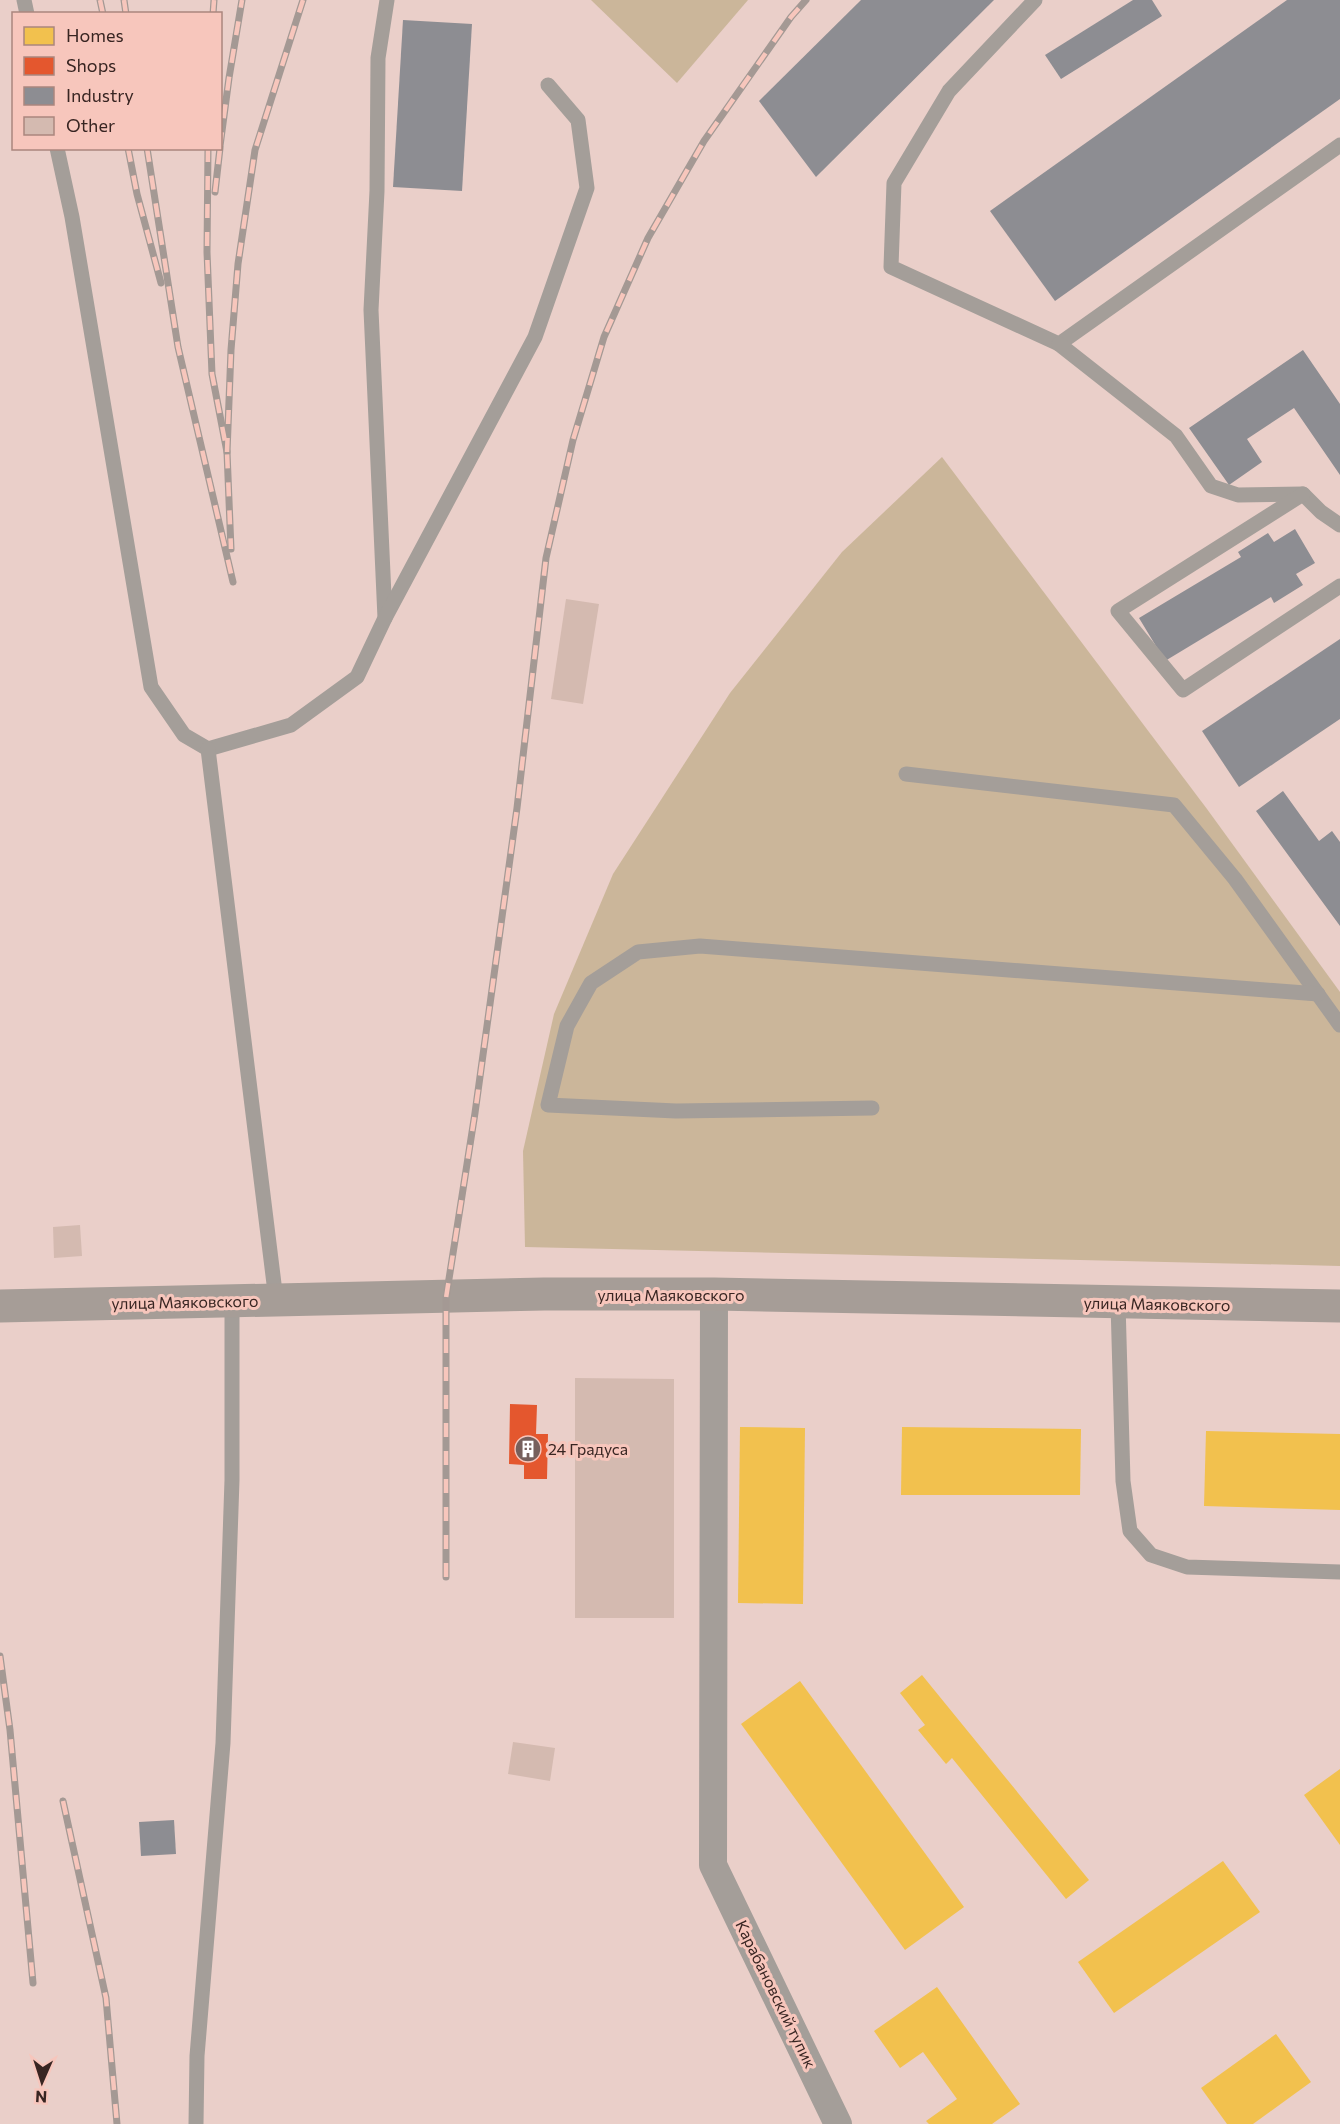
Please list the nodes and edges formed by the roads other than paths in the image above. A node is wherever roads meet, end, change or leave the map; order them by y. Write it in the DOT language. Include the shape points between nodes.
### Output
graph roads {
  1 [pos="387,0"];
  2 [pos="1035,0"];
  3 [pos="548,85"];
  4 [pos="1340,145"];
  5 [pos="57,150"];
  6 [pos="1059,344"];
  7 [pos="1304,494"];
  8 [pos="1340,525"];
  9 [pos="1340,586"];
  10 [pos="385,618"];
  11 [pos="208,749"];
  12 [pos="906,774"];
  13 [pos="1318,994"];
  14 [pos="1340,1025"];
  15 [pos="872,1108"];
  16 [pos="714,1294"];
  17 [pos="276,1300"];
  18 [pos="232,1301"];
  19 [pos="1118,1303"];
  20 [pos="1,1306"];
  21 [pos="1340,1306"];
  22 [pos="1340,1572"];
  23 [pos="196,2124"];
  24 [pos="838,2124"];
  1 -- 10 [label="lane" via="378,58 371,310"];
  2 -- 6 [label="lane" via="949,91 894,183 891,267"];
  3 -- 10 [label="lane" via="578,120 587,188 536,337"];
  4 -- 6 [label="lane"];
  5 -- 11 [label="lane" via="151,687 184,735"];
  6 -- 7 [label="lane" via="1176,436 1211,486 1238,495"];
  7 -- 8 [label="lane"];
  7 -- 9 [label="lane" via="1118,611 1183,690"];
  10 -- 11 [label="lane" via="357,677 291,725"];
  11 -- 17 [label="lane"];
  12 -- 13 [label="lane" via="1174,805 1236,879"];
  13 -- 14 [label="lane"];
  13 -- 15 [label="lane" via="700,946 638,952 591,983 567,1026 548,1105 676,1111"];
  16 -- 17 [label="street, улица Маяковского"];
  16 -- 19 [label="street, улица Маяковского"];
  16 -- 24 [label="street, Карабановский тупик" via="713,1865"];
  17 -- 18 [label="street, улица Маяковского"];
  18 -- 20 [label="street, улица Маяковского"];
  18 -- 23 [label="lane" via="232,1479 223,1743 197,2056"];
  19 -- 21 [label="street, улица Маяковского"];
  19 -- 22 [label="lane" via="1124,1480 1130,1531 1151,1555 1187,1567"];
}
